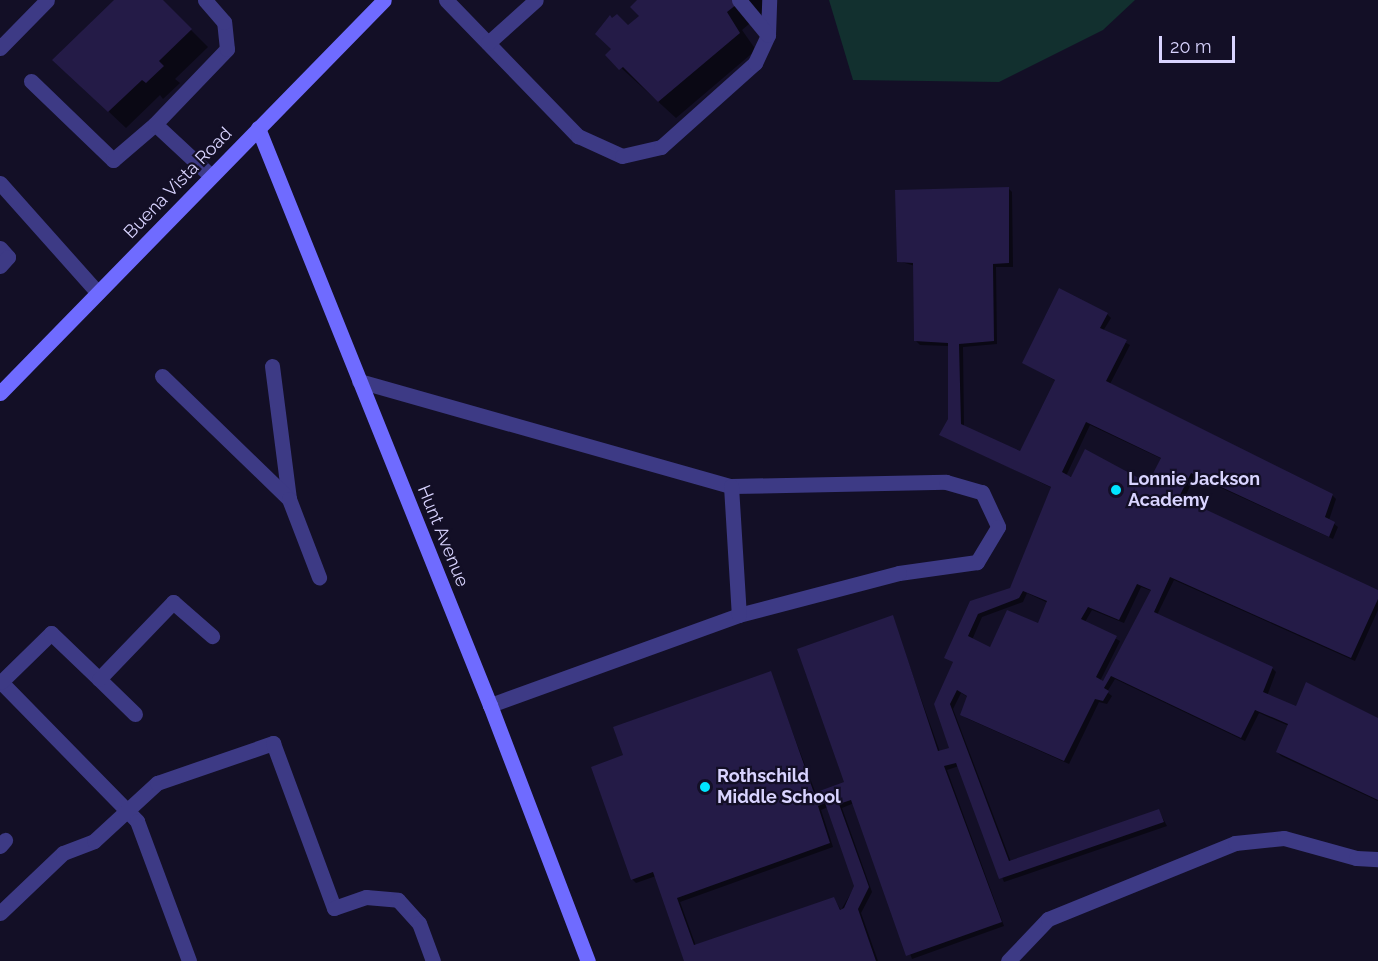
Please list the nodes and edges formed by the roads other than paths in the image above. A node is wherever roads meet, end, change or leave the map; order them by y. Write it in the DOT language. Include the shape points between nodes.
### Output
graph roads {
  1 [pos="47,0"];
  2 [pos="205,0"];
  3 [pos="384,0"];
  4 [pos="446,0"];
  5 [pos="536,0"];
  6 [pos="740,0"];
  7 [pos="769,0"];
  8 [pos="768,35"];
  9 [pos="488,43"];
  10 [pos="0,48"];
  11 [pos="31,81"];
  12 [pos="155,124"];
  13 [pos="258,128"];
  14 [pos="211,176"];
  15 [pos="0,183"];
  16 [pos="0,248"];
  17 [pos="0,266"];
  18 [pos="98,292"];
  19 [pos="272,366"];
  20 [pos="162,376"];
  21 [pos="359,381"];
  22 [pos="1,389"];
  23 [pos="731,486"];
  24 [pos="289,499"];
  25 [pos="319,577"];
  26 [pos="739,615"];
  27 [pos="212,636"];
  28 [pos="99,679"];
  29 [pos="1,681"];
  30 [pos="490,705"];
  31 [pos="135,714"];
  32 [pos="128,811"];
  33 [pos="1378,860"];
  34 [pos="0,913"];
  35 [pos="189,961"];
  36 [pos="433,961"];
  37 [pos="588,961"];
  38 [pos="1008,961"];
  1 -- 10 [label="lane"];
  2 -- 12 [label="lane" via="224,22 227,49"];
  3 -- 13 [label="street, Buena Vista Road"];
  4 -- 9 [label="lane"];
  5 -- 9 [label="lane"];
  6 -- 8 [label="lane"];
  7 -- 8 [label="lane"];
  8 -- 9 [label="lane" via="755,63 661,147 622,156 578,136"];
  11 -- 12 [label="lane" via="113,160"];
  12 -- 14 [label="lane"];
  13 -- 14 [label="street, Buena Vista Road"];
  13 -- 21 [label="street, Hunt Avenue"];
  14 -- 18 [label="street, Buena Vista Road"];
  15 -- 18 [label="lane"];
  16 -- 17 [label="lane" via="8,257"];
  18 -- 22 [label="street, Buena Vista Road"];
  19 -- 24 [label="lane"];
  20 -- 24 [label="lane"];
  21 -- 23 [label="lane"];
  21 -- 30 [label="street, Hunt Avenue"];
  23 -- 26 [label="lane"];
  23 -- 26 [label="lane" via="946,482 982,492 998,526 977,562 899,573"];
  24 -- 25 [label="lane"];
  26 -- 30 [label="lane"];
  27 -- 28 [label="lane" via="173,602"];
  28 -- 29 [label="lane" via="51,633"];
  28 -- 31 [label="lane"];
  29 -- 32 [label="lane"];
  30 -- 37 [label="street, Hunt Avenue"];
  32 -- 34 [label="lane" via="93,841 63,853"];
  32 -- 35 [label="lane" via="137,820"];
  32 -- 36 [label="lane" via="157,783 273,742 334,908 366,897 398,900 419,923"];
  33 -- 38 [label="lane" via="1356,858 1284,838 1235,843 1048,919"];
}
